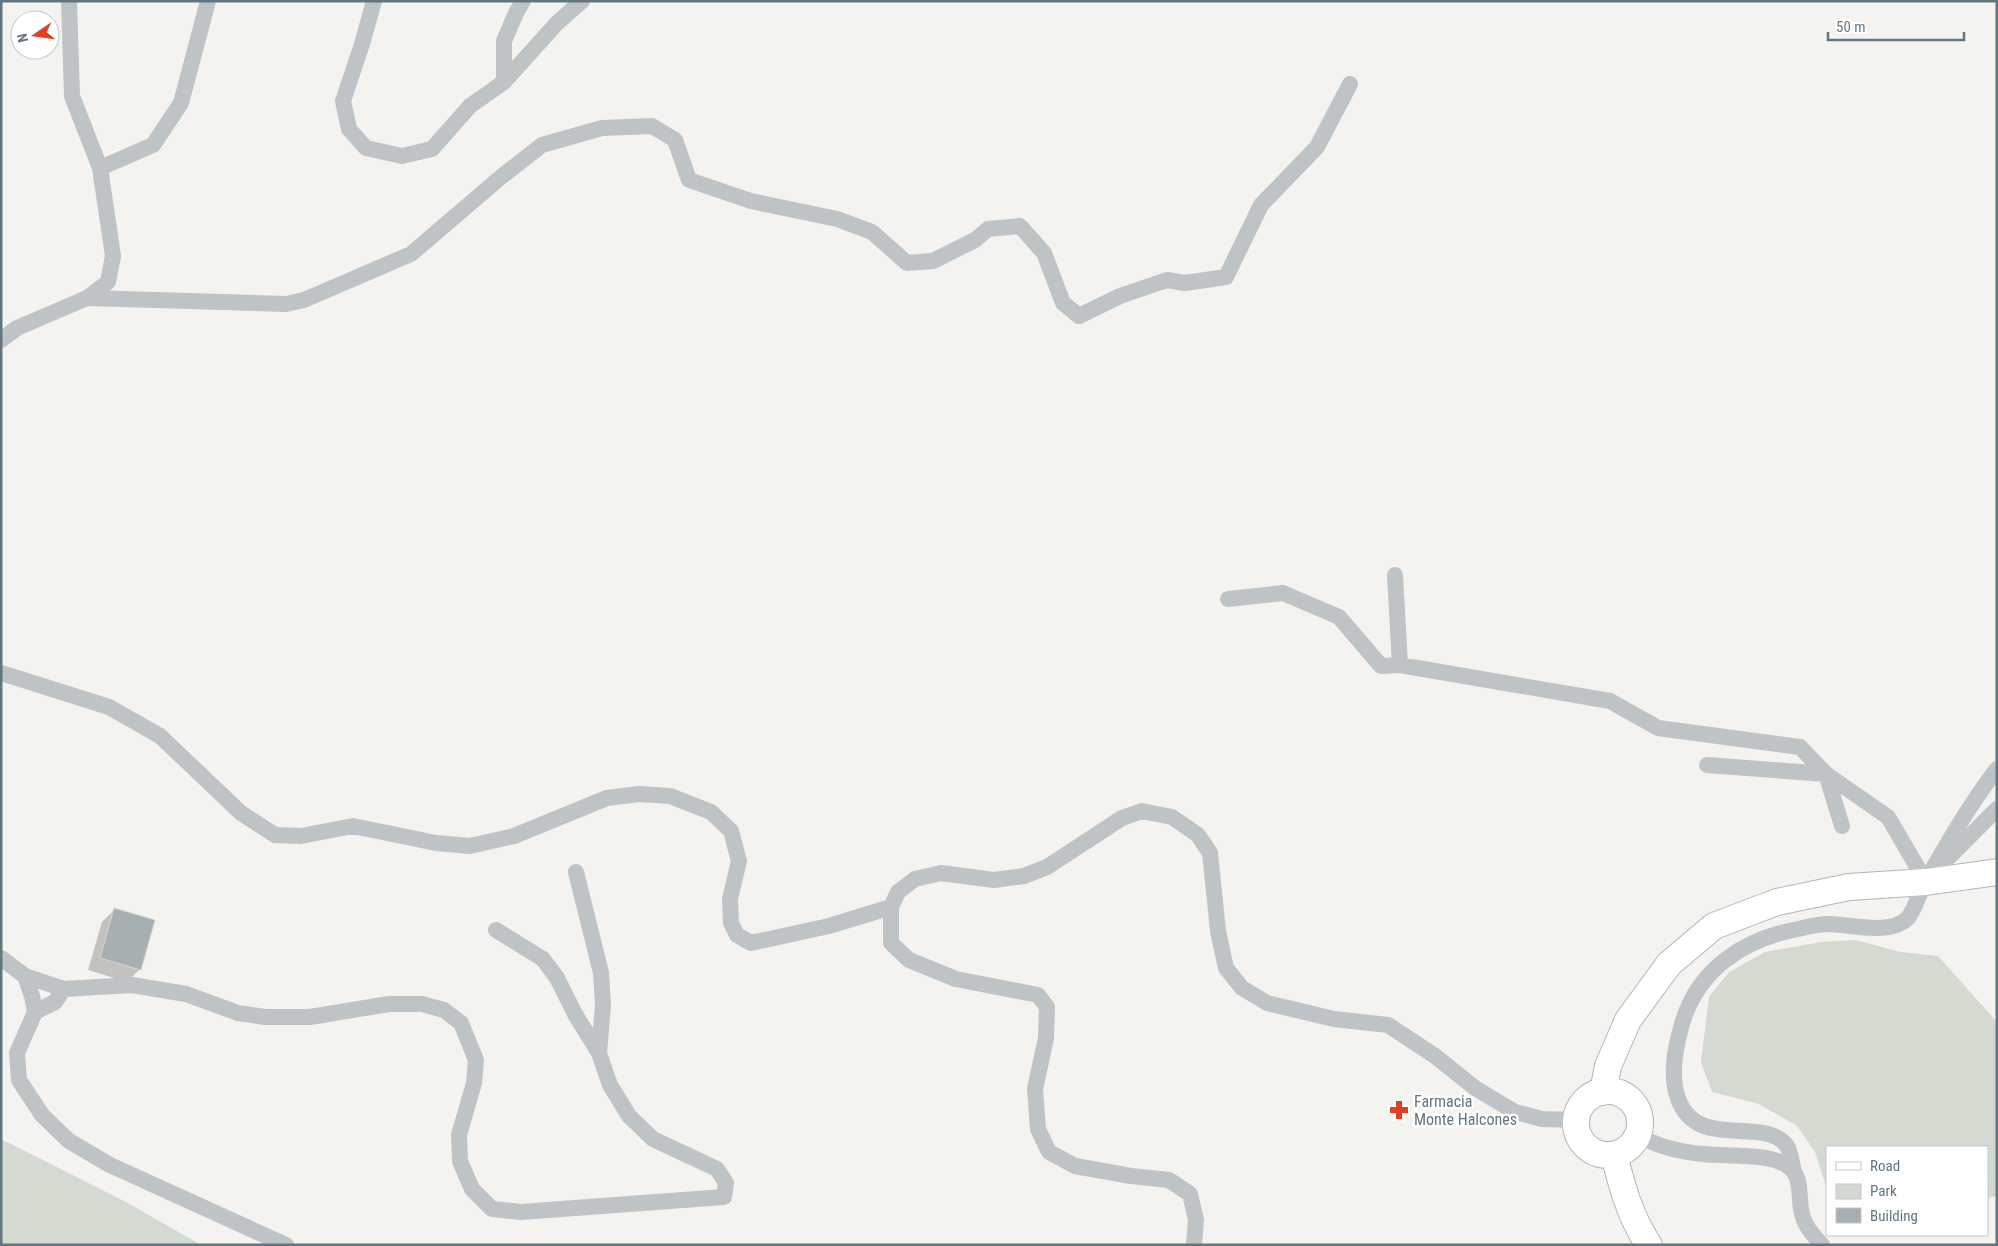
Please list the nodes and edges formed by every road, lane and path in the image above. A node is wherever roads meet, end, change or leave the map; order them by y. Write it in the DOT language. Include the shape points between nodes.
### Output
graph roads {
  1 [pos="70,1"];
  2 [pos="208,1"];
  3 [pos="374,1"];
  4 [pos="523,1"];
  5 [pos="582,1"];
  6 [pos="504,82"];
  7 [pos="1350,84"];
  8 [pos="100,168"];
  9 [pos="87,298"];
  10 [pos="1,340"];
  11 [pos="1395,575"];
  12 [pos="1228,599"];
  13 [pos="1400,665"];
  14 [pos="1,672"];
  15 [pos="1707,765"];
  16 [pos="1997,769"];
  17 [pos="1826,774"];
  18 [pos="1997,809"];
  19 [pos="1842,826"];
  20 [pos="576,872"];
  21 [pos="1997,872"];
  22 [pos="1926,882"];
  23 [pos="891,907"];
  24 [pos="496,930"];
  25 [pos="1,958"];
  26 [pos="25,976"];
  27 [pos="64,989"];
  28 [pos="35,1012"];
  29 [pos="599,1053"];
  30 [pos="1603,1092"];
  31 [pos="1576,1120"];
  32 [pos="1638,1135"];
  33 [pos="1614,1155"];
  34 [pos="1794,1172"];
  35 [pos="286,1245"];
  36 [pos="1194,1245"];
  37 [pos="1649,1245"];
  38 [pos="1822,1245"];
  1 -- 8 [label="street" via="72,96"];
  2 -- 8 [label="street" via="181,103 153,145"];
  3 -- 6 [label="street" via="343,102 349,129 366,148 402,156 432,149 470,106"];
  4 -- 6 [label="street" via="504,41"];
  5 -- 6 [label="street"];
  7 -- 9 [label="street" via="1317,147 1262,205 1226,277 1185,283 1167,280 1120,296 1079,316 1063,303 1044,253 1020,226 988,229 975,240 933,261 907,262 872,232 837,218 751,201 689,180 674,140 652,126 602,128 542,145 412,254 304,300 286,304"];
  8 -- 9 [label="street" via="113,256 108,282"];
  9 -- 10 [label="street" via="16,328"];
  11 -- 13 [label="street"];
  12 -- 13 [label="street" via="1283,593 1339,616 1381,666"];
  13 -- 17 [label="street" via="1610,701 1658,728 1800,748"];
  14 -- 23 [label="street" via="109,707 160,736 242,813 275,835 301,836 353,826 436,843 470,846 514,836 607,798 639,794 670,796 710,812 731,831 739,862 730,899 731,923 737,935 751,943 829,926"];
  15 -- 17 [label="street"];
  16 -- 22 [label="street" via="1976,796"];
  17 -- 19 [label="street"];
  17 -- 22 [label="street" via="1888,817"];
  18 -- 22 [label="street"];
  20 -- 29 [label="street" via="600,973 603,1005"];
  21 -- 22 [label="main road"];
  22 -- 30 [label="main road" via="1849,887 1777,902 1714,926 1669,964 1628,1020 1608,1066"];
  22 -- 34 [label="street" via="1908,918 1891,928 1826,924 1780,932 1744,946 1703,980 1686,1012 1673,1073 1679,1101 1688,1118 1703,1127 1773,1135 1787,1147"];
  23 -- 31 [label="street" via="898,892 914,879 941,873 994,880 1024,876 1047,867 1122,818 1142,811 1172,817 1198,835 1210,853 1218,931 1226,968 1242,988 1267,1003 1334,1018 1388,1025 1475,1088 1516,1112 1542,1119"];
  23 -- 36 [label="street" via="892,943 909,960 956,979 1038,995 1047,1007 1046,1038 1035,1090 1038,1129 1049,1152 1075,1166 1169,1180 1190,1194 1196,1220"];
  24 -- 29 [label="street" via="543,959"];
  25 -- 26 [label="street"];
  26 -- 27 [label="street"];
  26 -- 28 [label="street"];
  27 -- 28 [label="street" via="55,1002"];
  27 -- 29 [label="street" via="132,985 186,994 238,1013 265,1017 310,1017 389,1004 422,1004 444,1010 461,1023 476,1060 474,1082 459,1135 460,1162 472,1188 492,1209 520,1212 724,1197 726,1183 717,1169 653,1139 629,1116 610,1085"];
  28 -- 35 [label="street" via="17,1052 19,1080 42,1115 69,1142 110,1165"];
  30 -- 31 [label="main road" via="1584,1102"];
  30 -- 32 [label="main road" via="1614,1092 1633,1103 1639,1118"];
  31 -- 33 [label="main road" via="1580,1139 1586,1146 1594,1152"];
  32 -- 33 [label="main road" via="1624,1151"];
  32 -- 34 [label="street" via="1675,1150 1769,1158"];
  33 -- 37 [label="main road" via="1624,1195"];
  34 -- 38 [label="street" via="1801,1211 1809,1231"];
}
